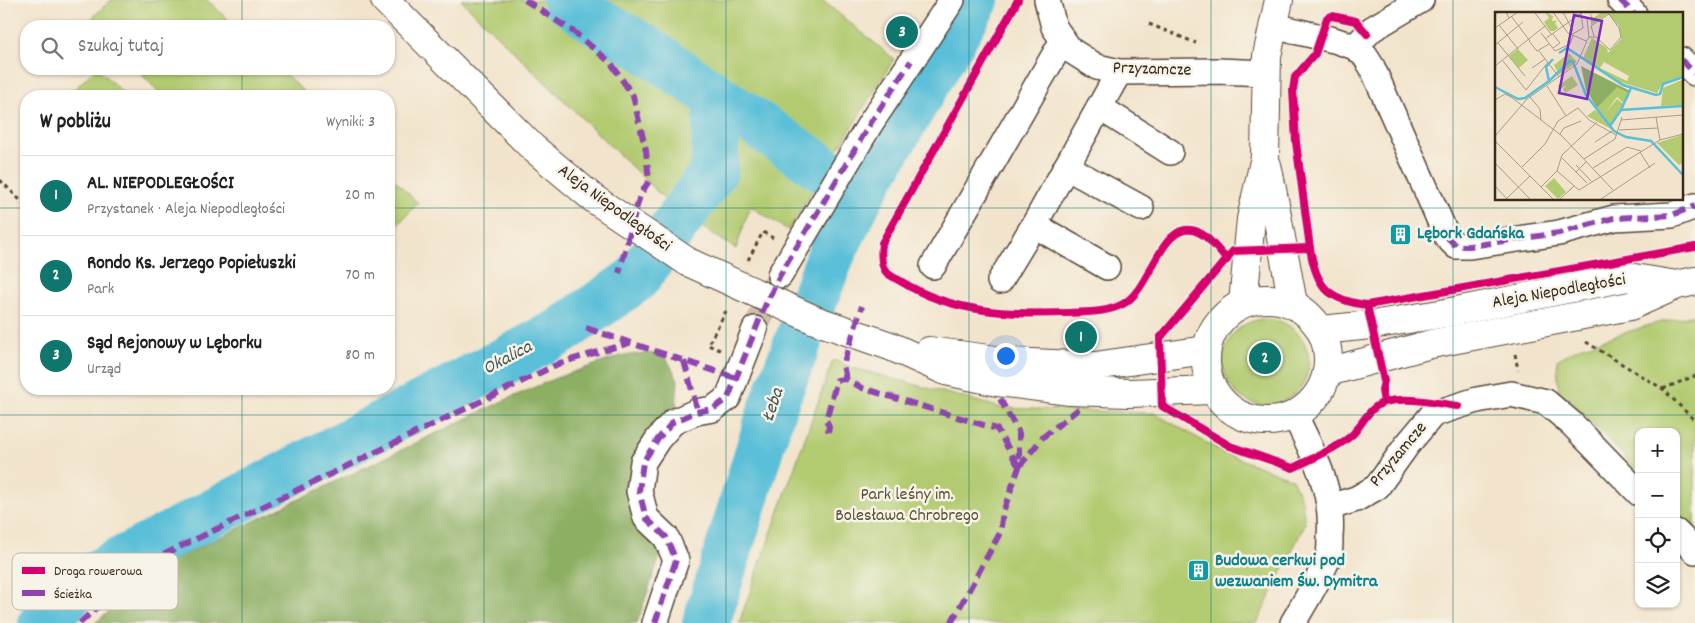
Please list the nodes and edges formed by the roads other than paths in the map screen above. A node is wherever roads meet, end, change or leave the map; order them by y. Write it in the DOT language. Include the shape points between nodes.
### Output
graph roads {
  1 [pos="385,0"];
  2 [pos="952,0"];
  3 [pos="1047,0"];
  4 [pos="1280,0"];
  5 [pos="1421,0"];
  6 [pos="1620,0"];
  7 [pos="1632,12"];
  8 [pos="1273,26"];
  9 [pos="1063,40"];
  10 [pos="1355,47"];
  11 [pos="1682,61"];
  12 [pos="1119,72"];
  13 [pos="1266,72"];
  14 [pos="1695,73"];
  15 [pos="1099,107"];
  16 [pos="1170,152"];
  17 [pos="1265,157"];
  18 [pos="1066,167"];
  19 [pos="1695,206"];
  20 [pos="1141,208"];
  21 [pos="1034,225"];
  22 [pos="933,266"];
  23 [pos="1107,267"];
  24 [pos="780,275"];
  25 [pos="1000,281"];
  26 [pos="1686,283"];
  27 [pos="1243,303"];
  28 [pos="1293,303"];
  29 [pos="755,329"];
  30 [pos="1322,330"];
  31 [pos="890,346"];
  32 [pos="1206,350"];
  33 [pos="1328,372"];
  34 [pos="1213,390"];
  35 [pos="1295,416"];
  36 [pos="1635,489"];
  37 [pos="1330,507"];
  38 [pos="1680,536"];
  39 [pos="1695,551"];
  40 [pos="655,623"];
  41 [pos="1293,623"];
  1 -- 31 [label="main road, Aleja Niepodległości, bridge" via="532,147 594,199 688,262 816,320"];
  2 -- 24 [label="street" via="870,124"];
  3 -- 9 [label="street, Przyzamcze" via="1054,27"];
  4 -- 8 [label="main road"];
  5 -- 10 [label="street" via="1372,29"];
  6 -- 7 [label="street"];
  8 -- 10 [label="street"];
  8 -- 13 [label="main road"];
  9 -- 12 [label="street, Przyzamcze" via="1070,50 1097,67"];
  9 -- 22 [label="street"];
  10 -- 19 [label="street" via="1372,67 1447,237 1456,246 1559,233 1614,218 1672,215"];
  11 -- 14 [label="street"];
  12 -- 13 [label="street, Przyzamcze"];
  12 -- 15 [label="street"];
  13 -- 17 [label="main road"];
  15 -- 16 [label="street"];
  15 -- 18 [label="street"];
  17 -- 27 [label="main road" via="1251,219"];
  17 -- 28 [label="main road"];
  18 -- 20 [label="street"];
  18 -- 21 [label="street"];
  21 -- 23 [label="street"];
  21 -- 25 [label="street"];
  26 -- 30 [label="main road, Aleja Niepodległości" via="1628,277 1446,313"];
  26 -- 33 [label="main road, Aleja Niepodległości" via="1630,306 1431,344"];
  27 -- 28 [label="main road" via="1268,298"];
  27 -- 32 [label="main road" via="1221,319 1212,331"];
  28 -- 30 [label="main road" via="1309,314"];
  29 -- 40 [label="street" via="728,398 713,409 673,422 643,462 639,491 646,518 666,537 676,560"];
  30 -- 33 [label="main road" via="1328,350"];
  31 -- 32 [label="main road, Aleja Niepodległości" via="1011,362 1095,366"];
  31 -- 34 [label="main road, Aleja Niepodległości" via="946,371 1070,392"];
  32 -- 34 [label="main road" via="1206,371"];
  33 -- 35 [label="main road" via="1322,389 1311,404"];
  34 -- 35 [label="main road" via="1228,408 1249,419 1272,422"];
  35 -- 37 [label="street" via="1316,458"];
  36 -- 37 [label="street, Przyzamcze" via="1546,402 1511,394 1477,400 1433,414 1377,487 1356,499"];
  37 -- 41 [label="street" via="1329,554"];
  38 -- 39 [label="street"];
}
